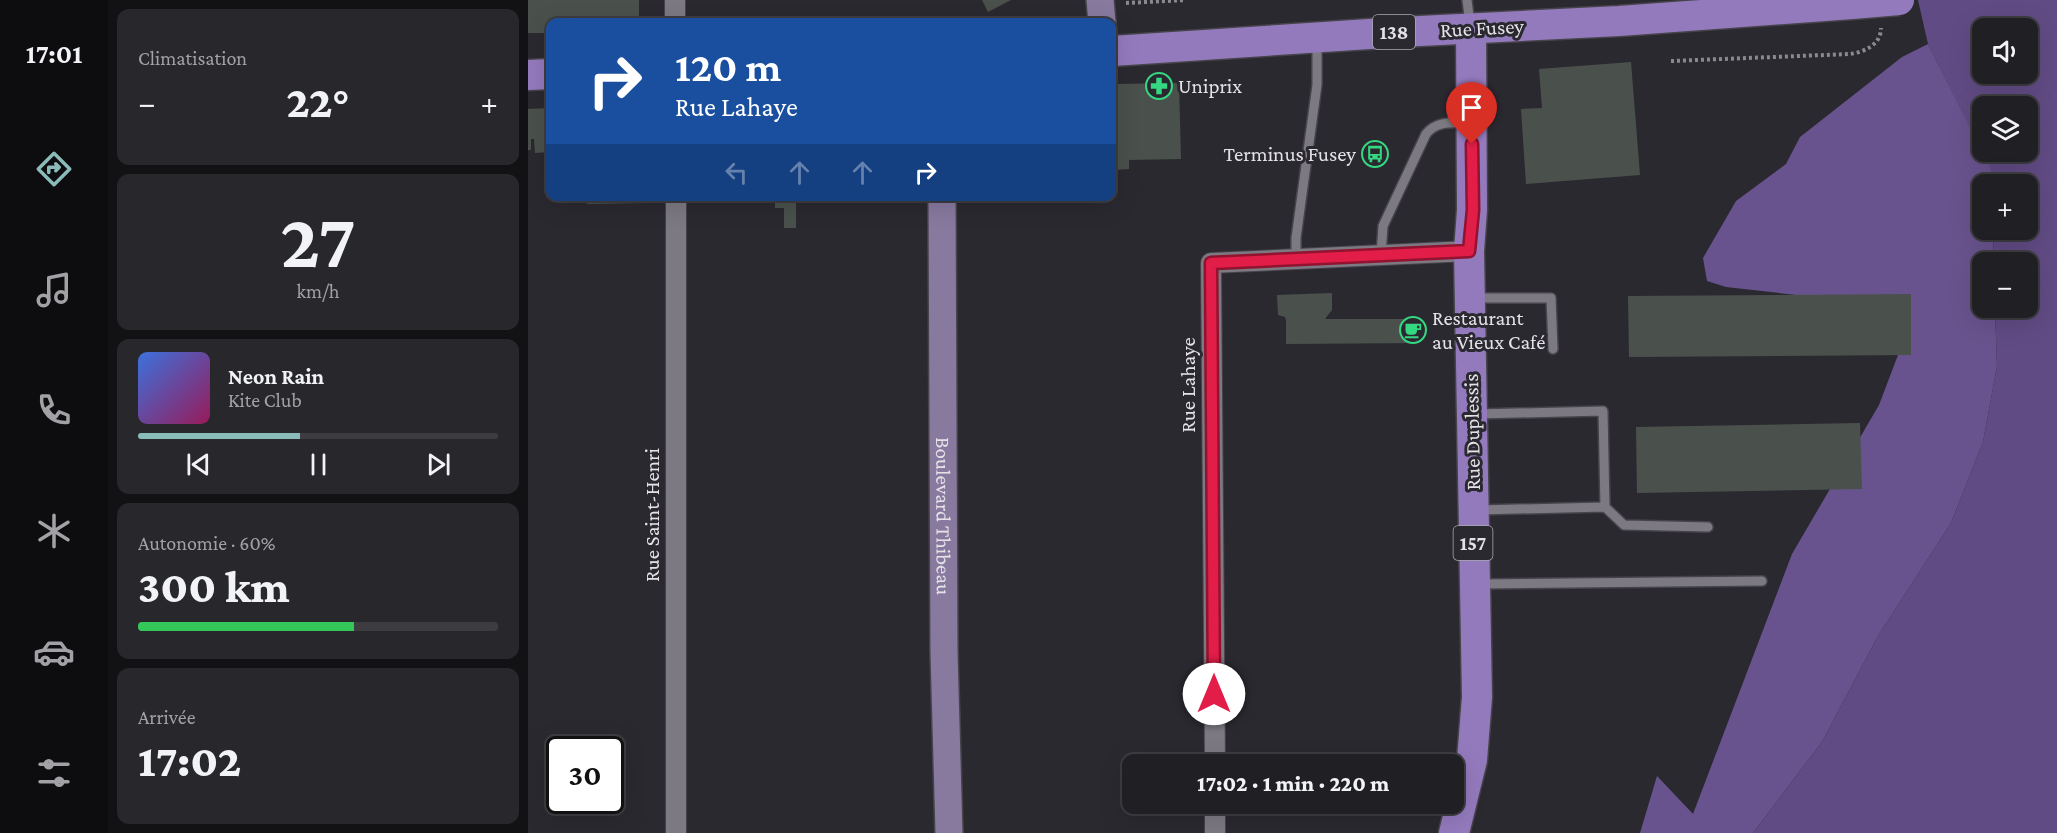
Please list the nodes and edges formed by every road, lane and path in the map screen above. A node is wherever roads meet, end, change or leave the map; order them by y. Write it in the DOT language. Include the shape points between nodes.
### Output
graph roads {
  1 [pos="675,0"];
  2 [pos="1186,0"];
  3 [pos="1467,0"];
  4 [pos="1101,9"];
  5 [pos="1889,11"];
  6 [pos="675,18"];
  7 [pos="1471,29"];
  8 [pos="1317,37"];
  9 [pos="1116,51"];
  10 [pos="1671,61"];
  11 [pos="546,74"];
  12 [pos="528,75"];
  13 [pos="1472,122"];
  14 [pos="676,201"];
  15 [pos="942,201"];
  16 [pos="1469,251"];
  17 [pos="1382,255"];
  18 [pos="1296,259"];
  19 [pos="1470,298"];
  20 [pos="1552,350"];
  21 [pos="1472,415"];
  22 [pos="1605,507"];
  23 [pos="1473,510"];
  24 [pos="1708,527"];
  25 [pos="1762,581"];
  26 [pos="1474,585"];
  27 [pos="1215,754"];
  28 [pos="1215,814"];
  29 [pos="676,833"];
  30 [pos="949,833"];
  31 [pos="1215,833"];
  32 [pos="1454,833"];
  1 -- 6 [label="street"];
  2 -- 4 [label="path"];
  3 -- 7 [label="lane"];
  5 -- 7 [label="main road, Rue Fusey / 138, bridge" via="1852,4"];
  5 -- 10 [label="path" via="1877,41 1863,52"];
  7 -- 8 [label="main road, Rue Fusey / 138"];
  7 -- 13 [label="main road, Rue Duplessis / 157"];
  8 -- 9 [label="main road, Rue Fusey / 138"];
  8 -- 18 [label="lane" via="1317,85"];
  11 -- 12 [label="main road"];
  13 -- 16 [label="main road, Rue Duplessis / 157" via="1473,210"];
  13 -- 17 [label="lane" via="1440,123 1426,134 1383,226"];
  14 -- 29 [label="street, Rue Saint-Henri"];
  15 -- 30 [label="street, Boulevard Thibeau"];
  16 -- 17 [label="street, Rue Lahaye"];
  16 -- 19 [label="main road, Rue Duplessis / 157"];
  17 -- 18 [label="street, Rue Lahaye"];
  18 -- 27 [label="street, Rue Lahaye" via="1211,263"];
  19 -- 20 [label="lane" via="1551,298"];
  19 -- 21 [label="main road, Rue Duplessis / 157"];
  21 -- 22 [label="lane" via="1603,411"];
  21 -- 23 [label="main road, Rue Duplessis / 157"];
  22 -- 23 [label="lane"];
  22 -- 24 [label="lane" via="1624,525"];
  23 -- 26 [label="main road, Rue Duplessis / 157"];
  25 -- 26 [label="lane"];
  26 -- 32 [label="main road, Rue Duplessis / 157" via="1476,718 1472,760"];
  28 -- 31 [label="street"];
}
